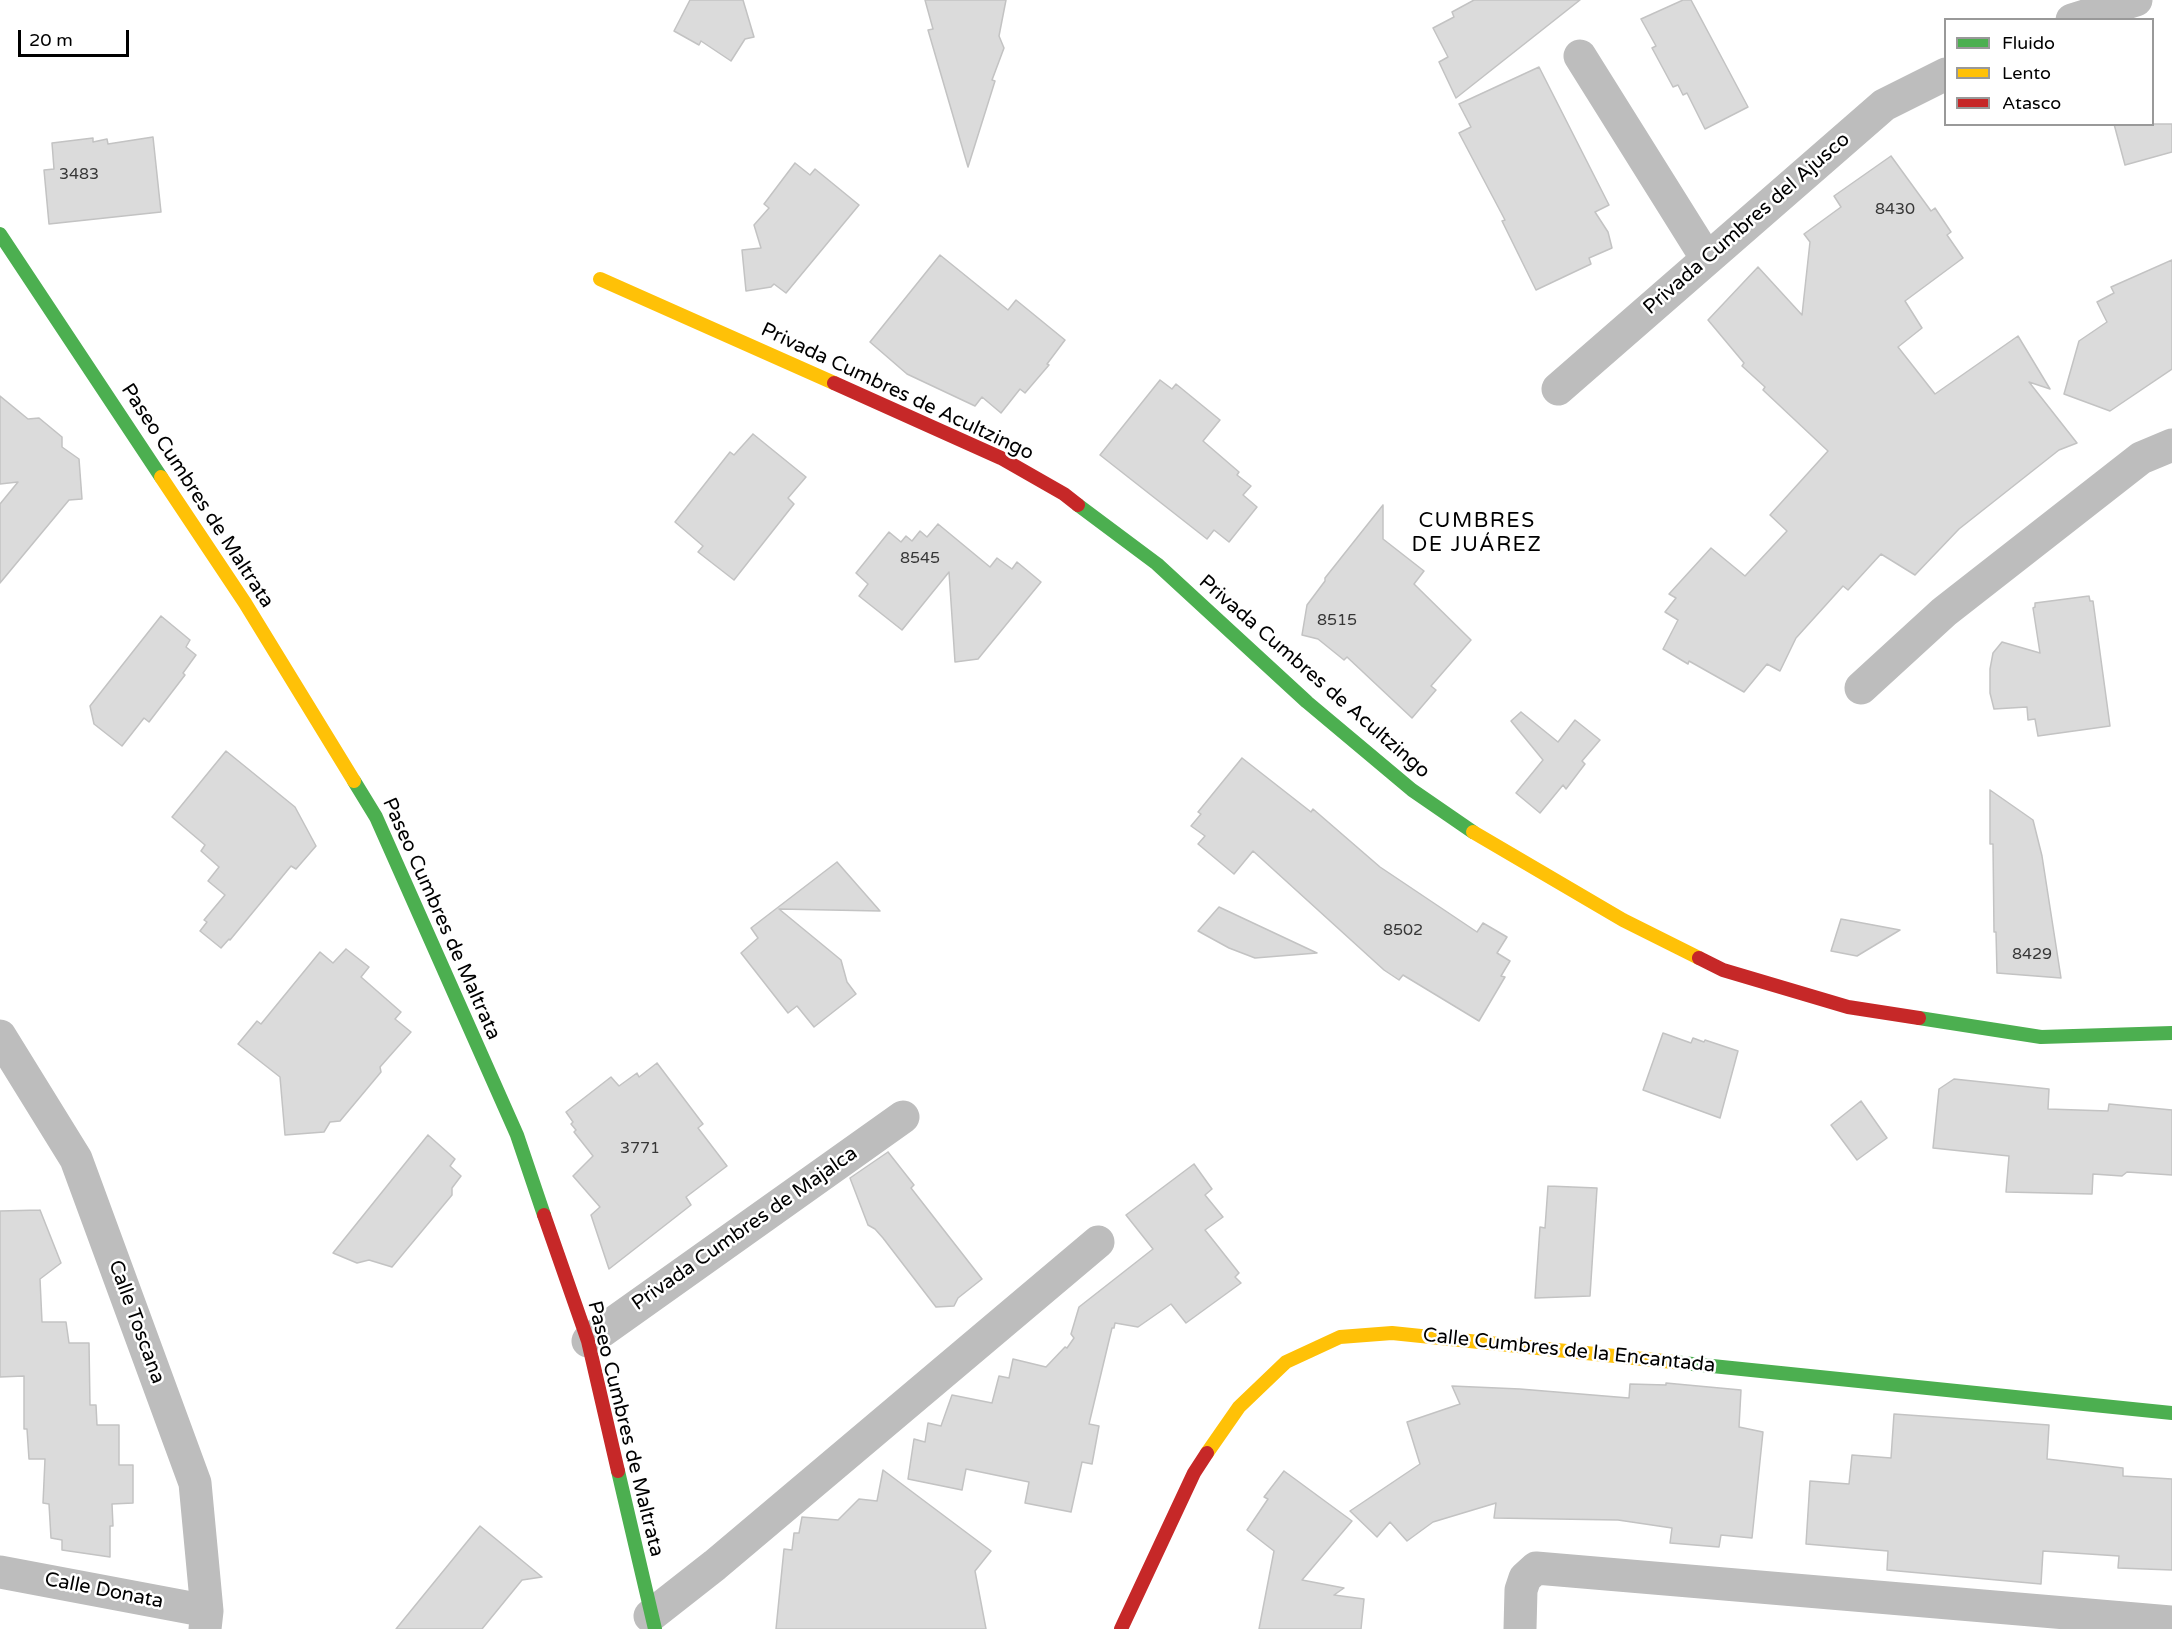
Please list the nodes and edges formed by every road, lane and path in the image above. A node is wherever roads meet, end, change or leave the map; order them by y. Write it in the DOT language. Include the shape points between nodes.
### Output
graph roads {
  1 [pos="2136,0"];
  2 [pos="2078,18"];
  3 [pos="1580,56"];
  4 [pos="1944,75"];
  5 [pos="0,234"];
  6 [pos="1707,259"];
  7 [pos="600,279"];
  8 [pos="1558,389"];
  9 [pos="2172,445"];
  10 [pos="1861,688"];
  11 [pos="2172,1033"];
  12 [pos="0,1036"];
  13 [pos="903,1117"];
  14 [pos="1098,1242"];
  15 [pos="588,1341"];
  16 [pos="2172,1413"];
  17 [pos="0,1572"];
  18 [pos="206,1620"];
  19 [pos="2172,1622"];
  20 [pos="653,1623"];
  21 [pos="1121,1629"];
  22 [pos="1520,1629"];
  1 -- 2 [label="street"];
  3 -- 6 [label="street"];
  4 -- 6 [label="street, Privada Cumbres del Ajusco" via="1884,105"];
  5 -- 15 [label="street, Paseo Cumbres de Maltrata" via="245,603 376,817 517,1135"];
  6 -- 8 [label="street, Privada Cumbres del Ajusco"];
  7 -- 11 [label="street, Privada Cumbres de Acultzingo" via="1000,458 1064,494 1156,564 1307,702 1412,790 1476,834 1623,920 1723,970 1848,1007 2041,1037"];
  9 -- 10 [label="street" via="2141,458 1944,612"];
  12 -- 18 [label="street, Calle Toscana" via="76,1159 195,1483"];
  13 -- 15 [label="street, Privada Cumbres de Majalca"];
  14 -- 20 [label="street"];
  15 -- 20 [label="street, Paseo Cumbres de Maltrata"];
  16 -- 21 [label="street, Calle Cumbres de la Encantada" via="1392,1333 1340,1337 1286,1362 1239,1407 1194,1473"];
  17 -- 18 [label="street, Calle Donata"];
  19 -- 22 [label="street" via="1536,1568 1525,1578 1521,1590"];
}
